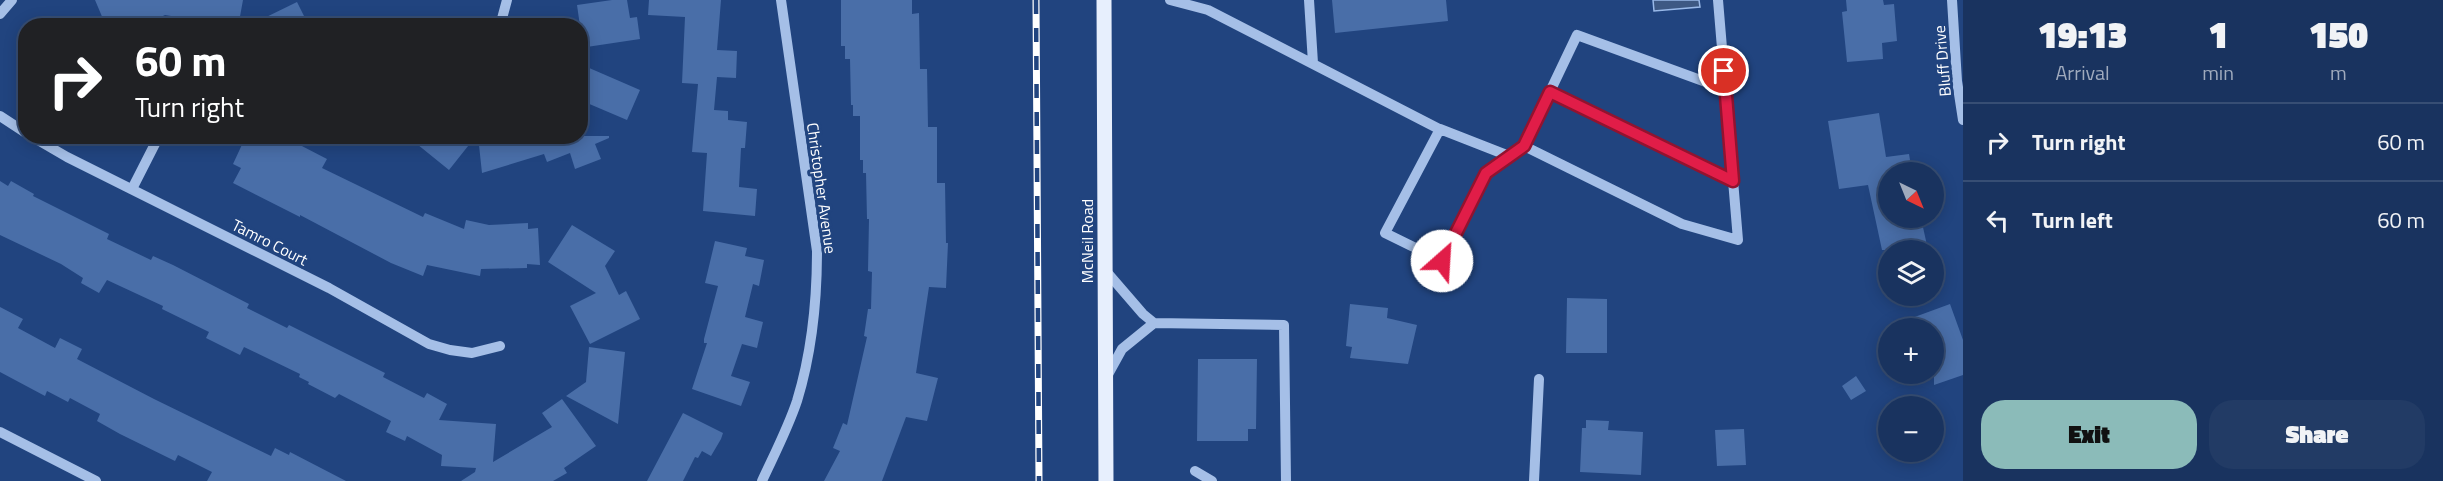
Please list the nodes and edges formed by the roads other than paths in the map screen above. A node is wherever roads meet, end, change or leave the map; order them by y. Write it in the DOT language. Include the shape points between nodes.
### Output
graph roads {
  1 [pos="12,0"];
  2 [pos="507,0"];
  3 [pos="781,0"];
  4 [pos="1104,0"];
  5 [pos="1170,0"];
  6 [pos="1309,0"];
  7 [pos="1718,0"];
  8 [pos="1952,0"];
  9 [pos="0,14"];
  10 [pos="502,18"];
  11 [pos="1313,63"];
  12 [pos="1725,89"];
  13 [pos="1550,92"];
  14 [pos="0,116"];
  15 [pos="1963,120"];
  16 [pos="18,128"];
  17 [pos="1443,131"];
  18 [pos="46,144"];
  19 [pos="155,144"];
  20 [pos="1524,146"];
  21 [pos="1509,156"];
  22 [pos="1733,181"];
  23 [pos="132,189"];
  24 [pos="1105,270"];
  25 [pos="1154,323"];
  26 [pos="500,346"];
  27 [pos="1106,378"];
  28 [pos="1539,379"];
  29 [pos="0,432"];
  30 [pos="1195,471"];
  31 [pos="96,481"];
  32 [pos="762,481"];
  33 [pos="1106,481"];
  34 [pos="1212,481"];
  35 [pos="1286,481"];
  36 [pos="1534,481"];
  1 -- 9 [label="street"];
  2 -- 10 [label="street"];
  3 -- 32 [label="street, Christopher Avenue" via="817,251 817,289 797,400"];
  4 -- 24 [label="main road, McNeil Road"];
  5 -- 11 [label="street" via="1208,10"];
  6 -- 11 [label="street"];
  7 -- 12 [label="street"];
  8 -- 15 [label="street, Bluff Drive"];
  11 -- 17 [label="street"];
  12 -- 13 [label="street" via="1576,35"];
  12 -- 22 [label="street"];
  13 -- 20 [label="street"];
  13 -- 22 [label="street"];
  14 -- 16 [label="street"];
  17 -- 21 [label="street"];
  17 -- 21 [label="street" via="1440,129 1385,233 1442,261 1486,173"];
  18 -- 23 [label="street, Tamro Court"];
  19 -- 23 [label="street"];
  20 -- 21 [label="street"];
  20 -- 22 [label="street" via="1682,224 1738,240"];
  23 -- 26 [label="street, Tamro Court" via="429,344 472,353"];
  24 -- 25 [label="street"];
  24 -- 27 [label="main road, McNeil Road"];
  25 -- 27 [label="street" via="1122,350"];
  25 -- 35 [label="street" via="1284,325"];
  27 -- 33 [label="main road, McNeil Road"];
  28 -- 36 [label="street"];
  29 -- 31 [label="street"];
  30 -- 34 [label="street"];
}
